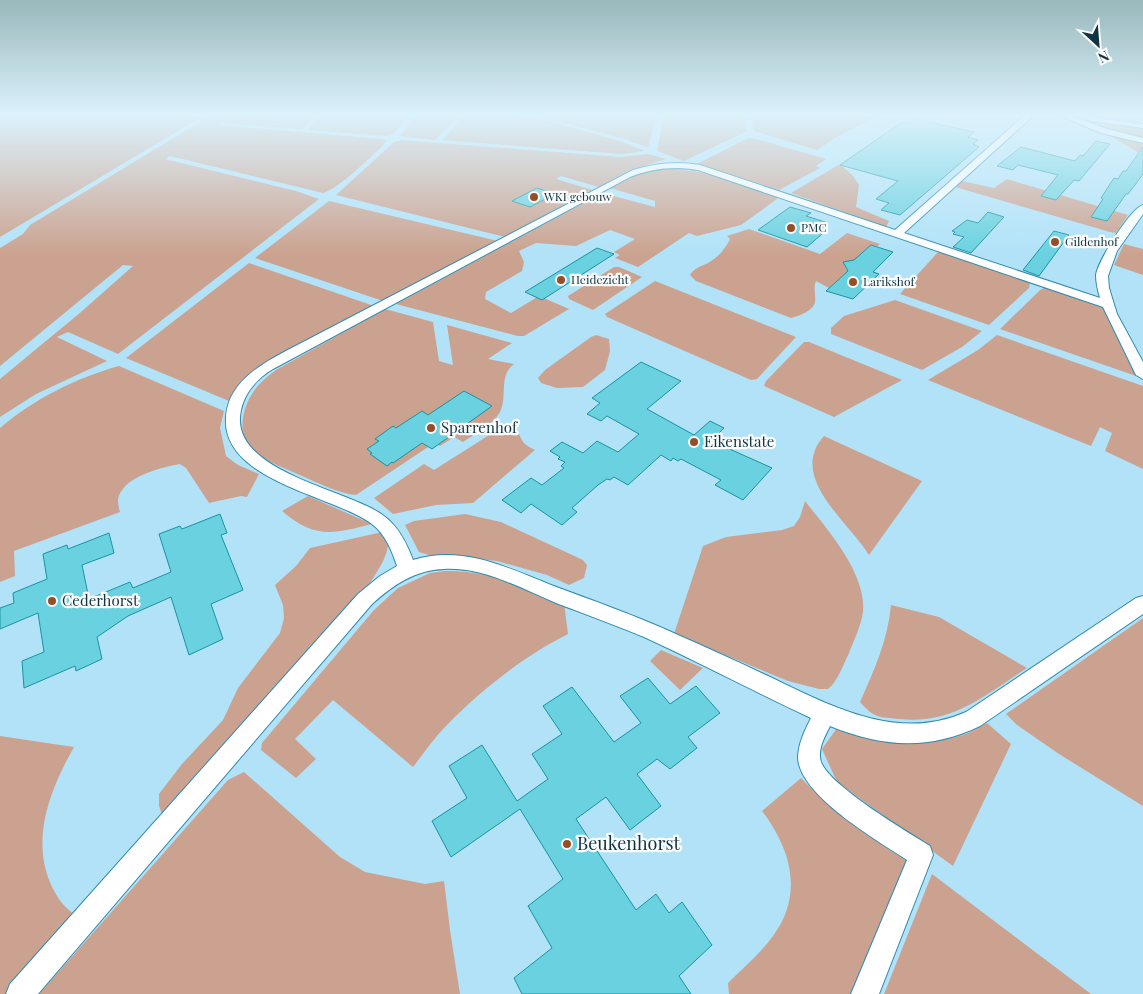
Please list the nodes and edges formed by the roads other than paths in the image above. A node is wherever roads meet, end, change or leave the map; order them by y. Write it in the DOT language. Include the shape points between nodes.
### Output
graph roads {
  1 [pos="977,162"];
  2 [pos="1143,208"];
  3 [pos="898,233"];
  4 [pos="1108,305"];
  5 [pos="1143,375"];
  6 [pos="407,569"];
  7 [pos="1143,604"];
  8 [pos="826,713"];
  9 [pos="20,994"];
  10 [pos="865,994"];
  1 -- 3 [label="street"];
  2 -- 4 [label="street" via="1104,267 1102,276"];
  3 -- 4 [label="street"];
  3 -- 6 [label="street" via="700,168 673,164 643,169 262,370 248,382 232,411 232,426 238,442 250,456 273,472 377,518 398,543"];
  4 -- 5 [label="street"];
  6 -- 8 [label="street" via="455,562 488,567 639,627"];
  6 -- 9 [label="street" via="384,581 365,599"];
  7 -- 8 [label="street" via="961,726 918,733 888,732"];
  8 -- 10 [label="street" via="811,747 810,763 820,782 920,855"];
}
